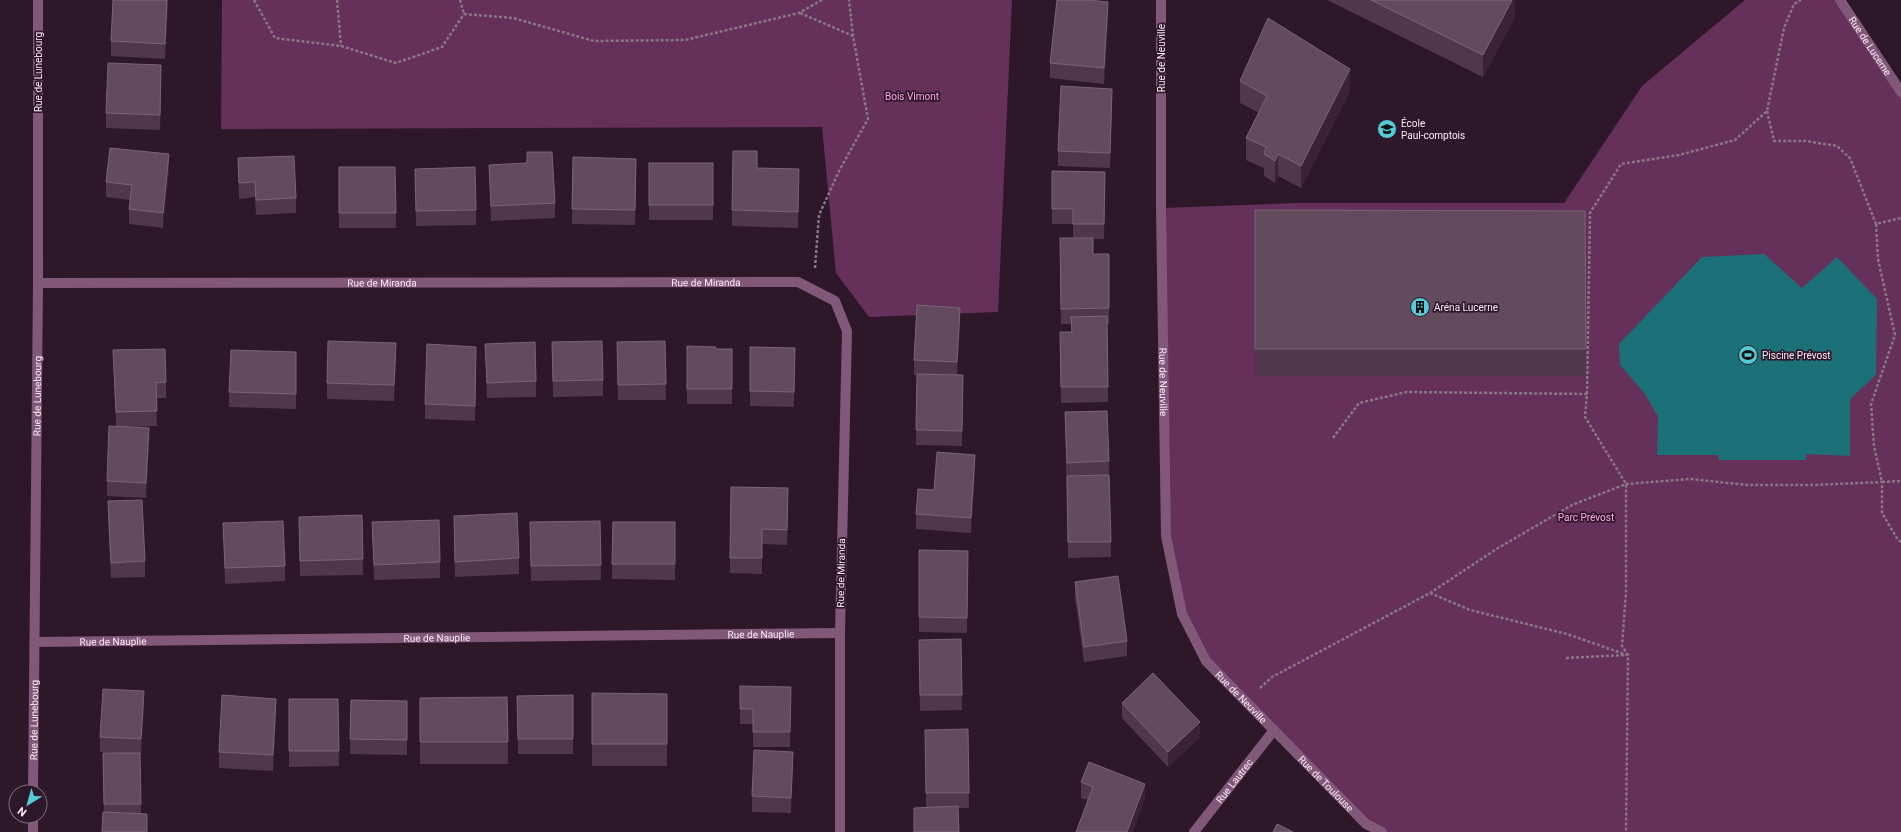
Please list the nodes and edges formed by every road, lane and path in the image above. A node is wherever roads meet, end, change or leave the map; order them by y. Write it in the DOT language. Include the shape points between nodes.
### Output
graph roads {
  1 [pos="38,0"];
  2 [pos="254,0"];
  3 [pos="336,0"];
  4 [pos="460,0"];
  5 [pos="822,0"];
  6 [pos="849,0"];
  7 [pos="1162,0"];
  8 [pos="1801,0"];
  9 [pos="1840,0"];
  10 [pos="799,13"];
  11 [pos="464,14"];
  12 [pos="853,36"];
  13 [pos="341,46"];
  14 [pos="1901,92"];
  15 [pos="1767,111"];
  16 [pos="1901,218"];
  17 [pos="1876,224"];
  18 [pos="38,283"];
  19 [pos="813,290"];
  20 [pos="1587,394"];
  21 [pos="1333,438"];
  22 [pos="1901,481"];
  23 [pos="1882,482"];
  24 [pos="1626,484"];
  25 [pos="1901,542"];
  26 [pos="1430,593"];
  27 [pos="840,633"];
  28 [pos="35,642"];
  29 [pos="1628,655"];
  30 [pos="1566,658"];
  31 [pos="1246,701"];
  32 [pos="1274,730"];
  33 [pos="33,784"];
  34 [pos="840,832"];
  35 [pos="1194,832"];
  36 [pos="1382,832"];
  37 [pos="1626,832"];
  1 -- 18 [label="street, Rue de Lunebourg"];
  2 -- 13 [label="path" via="275,38"];
  3 -- 13 [label="path"];
  4 -- 11 [label="path"];
  5 -- 10 [label="path"];
  6 -- 12 [label="path"];
  7 -- 31 [label="street, Rue de Neuville" via="1161,208 1166,536 1182,614 1206,661"];
  8 -- 15 [label="path" via="1794,4 1784,28"];
  9 -- 14 [label="street, Rue de Lucerne"];
  10 -- 11 [label="path" via="685,40 602,41 512,18"];
  10 -- 12 [label="path"];
  11 -- 13 [label="path" via="442,47 396,63"];
  12 -- 19 [label="path" via="868,119 819,216"];
  15 -- 17 [label="path" via="1774,141 1806,141 1837,146 1850,158"];
  15 -- 20 [label="path" via="1735,140 1679,155 1621,164 1590,213"];
  16 -- 17 [label="path"];
  17 -- 23 [label="path" via="1878,259 1894,335 1871,404 1874,446"];
  18 -- 19 [label="street, Rue de Miranda" via="798,282"];
  18 -- 28 [label="street, Rue de Lunebourg"];
  19 -- 27 [label="street, Rue de Miranda" via="835,301 847,331"];
  20 -- 21 [label="path" via="1407,392 1359,404"];
  20 -- 24 [label="path" via="1585,417"];
  22 -- 23 [label="path"];
  23 -- 24 [label="path" via="1748,485 1690,479"];
  23 -- 25 [label="path" via="1882,513"];
  24 -- 26 [label="path" via="1572,505 1498,548"];
  24 -- 29 [label="path" via="1626,592 1622,646"];
  26 -- 29 [label="path" via="1470,610 1567,634"];
  26 -- 31 [label="path" via="1272,677"];
  27 -- 28 [label="street, Rue de Nauplie"];
  27 -- 34 [label="street, Rue de Miranda"];
  28 -- 33 [label="street, Rue de Lunebourg"];
  29 -- 30 [label="path"];
  29 -- 37 [label="path"];
  31 -- 32 [label="street, Rue de Neuville"];
  32 -- 35 [label="street, Rue Lautrec"];
  32 -- 36 [label="street, Rue de Toulouse" via="1366,824"];
}
